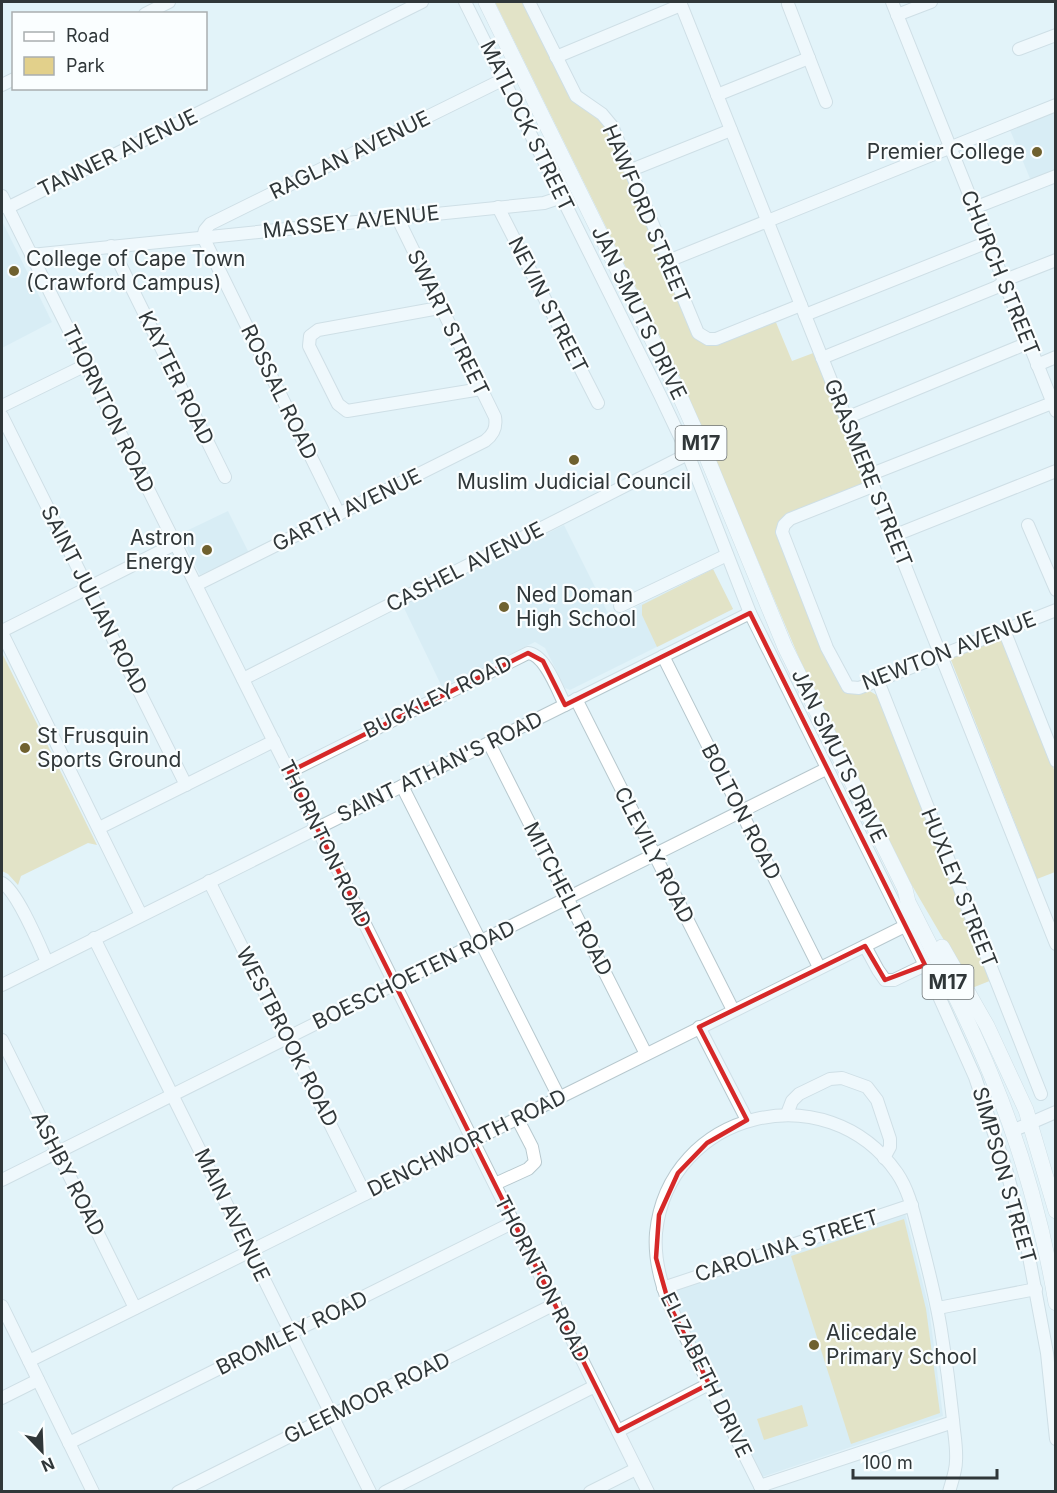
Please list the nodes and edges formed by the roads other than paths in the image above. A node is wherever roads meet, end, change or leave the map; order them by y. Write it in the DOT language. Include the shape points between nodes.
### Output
graph roads {
  1 [pos="169,2"];
  2 [pos="422,2"];
  3 [pos="465,2"];
  4 [pos="486,2"];
  5 [pos="529,2"];
  6 [pos="892,2"];
  7 [pos="931,2"];
  8 [pos="681,3"];
  9 [pos="788,4"];
  10 [pos="149,12"];
  11 [pos="897,15"];
  12 [pos="1056,35"];
  13 [pos="1019,49"];
  14 [pos="556,57"];
  15 [pos="809,58"];
  16 [pos="504,79"];
  17 [pos="717,95"];
  18 [pos="826,102"];
  19 [pos="1056,105"];
  20 [pos="731,130"];
  21 [pos="950,147"];
  22 [pos="631,170"];
  23 [pos="1056,176"];
  24 [pos="2,196"];
  25 [pos="562,197"];
  26 [pos="498,207"];
  27 [pos="8,208"];
  28 [pos="974,208"];
  29 [pos="397,218"];
  30 [pos="767,221"];
  31 [pos="203,237"];
  32 [pos="988,242"];
  33 [pos="111,246"];
  34 [pos="31,255"];
  35 [pos="1056,260"];
  36 [pos="668,261"];
  37 [pos="1004,282"];
  38 [pos="439,308"];
  39 [pos="803,310"];
  40 [pos="1028,343"];
  41 [pos="1056,357"];
  42 [pos="822,358"];
  43 [pos="86,364"];
  44 [pos="1037,365"];
  45 [pos="481,389"];
  46 [pos="598,403"];
  47 [pos="2,406"];
  48 [pos="1054,407"];
  49 [pos="2,416"];
  50 [pos="846,418"];
  51 [pos="495,429"];
  52 [pos="688,454"];
  53 [pos="1056,471"];
  54 [pos="225,477"];
  55 [pos="871,480"];
  56 [pos="339,514"];
  57 [pos="1028,525"];
  58 [pos="893,536"];
  59 [pos="175,544"];
  60 [pos="727,555"];
  61 [pos="196,585"];
  62 [pos="88,588"];
  63 [pos="1056,591"];
  64 [pos="620,606"];
  65 [pos="1056,610"];
  66 [pos="750,613"];
  67 [pos="1004,630"];
  68 [pos="2,632"];
  69 [pos="941,655"];
  70 [pos="663,656"];
  71 [pos="243,679"];
  72 [pos="878,681"];
  73 [pos="571,702"];
  74 [pos="274,741"];
  75 [pos="489,743"];
  76 [pos="1056,761"];
  77 [pos="826,769"];
  78 [pos="289,772"];
  79 [pos="186,785"];
  80 [pos="402,786"];
  81 [pos="741,811"];
  82 [pos="99,828"];
  83 [pos="317,828"];
  84 [pos="653,854"];
  85 [pos="209,881"];
  86 [pos="2,883"];
  87 [pos="905,889"];
  88 [pos="567,898"];
  89 [pos="141,915"];
  90 [pos="905,926"];
  91 [pos="94,938"];
  92 [pos="480,942"];
  93 [pos="1056,944"];
  94 [pos="865,945"];
  95 [pos="47,962"];
  96 [pos="925,965"];
  97 [pos="819,967"];
  98 [pos="2,984"];
  99 [pos="394,984"];
  100 [pos="733,1010"];
  101 [pos="699,1027"];
  102 [pos="287,1038"];
  103 [pos="2,1040"];
  104 [pos="646,1054"];
  105 [pos="172,1095"];
  106 [pos="1041,1095"];
  107 [pos="559,1097"];
  108 [pos="1056,1112"];
  109 [pos="787,1114"];
  110 [pos="517,1118"];
  111 [pos="747,1120"];
  112 [pos="1031,1124"];
  113 [pos="1012,1131"];
  114 [pos="472,1140"];
  115 [pos="57,1152"];
  116 [pos="885,1158"];
  117 [pos="2,1180"];
  118 [pos="495,1184"];
  119 [pos="365,1194"];
  120 [pos="912,1205"];
  121 [pos="1056,1210"];
  122 [pos="514,1222"];
  123 [pos="249,1251"];
  124 [pos="663,1288"];
  125 [pos="1036,1289"];
  126 [pos="1056,1303"];
  127 [pos="555,1304"];
  128 [pos="2,1306"];
  129 [pos="135,1308"];
  130 [pos="938,1308"];
  131 [pos="291,1334"];
  132 [pos="29,1361"];
  133 [pos="38,1380"];
  134 [pos="709,1384"];
  135 [pos="595,1386"];
  136 [pos="2,1398"];
  137 [pos="332,1415"];
  138 [pos="953,1422"];
  139 [pos="618,1431"];
  140 [pos="1056,1439"];
  141 [pos="69,1443"];
  142 [pos="636,1468"];
  143 [pos="761,1489"];
  144 [pos="93,1491"];
  145 [pos="178,1491"];
  146 [pos="370,1491"];
  147 [pos="386,1491"];
  148 [pos="590,1491"];
  149 [pos="648,1491"];
  150 [pos="949,1491"];
  1 -- 10 [label="street"];
  2 -- 27 [label="street, TANNER AVENUE"];
  3 -- 16 [label="street, MATLOCK STREET"];
  4 -- 87 [label="main road, JAN SMUTS DRIVE / M17" via="679,394 785,647"];
  5 -- 14 [label="street, HAWFORD STREET"];
  6 -- 11 [label="street, CHURCH STREET"];
  7 -- 11 [label="street"];
  8 -- 14 [label="street"];
  8 -- 17 [label="street, GRASMERE STREET"];
  9 -- 15 [label="street"];
  11 -- 21 [label="street, CHURCH STREET"];
  12 -- 13 [label="street"];
  14 -- 22 [label="street, HAWFORD STREET" via="576,96 609,122"];
  15 -- 17 [label="street"];
  15 -- 18 [label="street"];
  16 -- 25 [label="street, MATLOCK STREET"];
  16 -- 31 [label="street, RAGLAN AVENUE" via="210,224"];
  17 -- 20 [label="street, GRASMERE STREET"];
  19 -- 21 [label="street"];
  20 -- 22 [label="street"];
  20 -- 30 [label="street, GRASMERE STREET"];
  21 -- 28 [label="street, CHURCH STREET"];
  21 -- 30 [label="street"];
  22 -- 36 [label="street, HAWFORD STREET"];
  23 -- 28 [label="street"];
  24 -- 27 [label="street, THORNTON ROAD"];
  25 -- 26 [label="street, MASSEY AVENUE" via="544,203"];
  25 -- 52 [label="street, MATLOCK STREET"];
  26 -- 29 [label="street, MASSEY AVENUE"];
  26 -- 46 [label="street, NEVIN STREET"];
  27 -- 34 [label="street, THORNTON ROAD"];
  28 -- 32 [label="street, CHURCH STREET"];
  29 -- 31 [label="street, MASSEY AVENUE"];
  29 -- 38 [label="street, SWART STREET"];
  30 -- 36 [label="street"];
  30 -- 39 [label="street, GRASMERE STREET"];
  31 -- 33 [label="street, MASSEY AVENUE"];
  31 -- 56 [label="street, ROSSAL ROAD"];
  32 -- 37 [label="street, CHURCH STREET"];
  32 -- 39 [label="street"];
  33 -- 34 [label="street, MASSEY AVENUE"];
  33 -- 54 [label="street, KAYTER ROAD"];
  34 -- 43 [label="street, THORNTON ROAD"];
  35 -- 37 [label="street"];
  36 -- 39 [label="street, HAWFORD STREET" via="696,330 705,338 716,339"];
  37 -- 40 [label="street, CHURCH STREET"];
  37 -- 42 [label="street"];
  38 -- 45 [label="street, SWART STREET"];
  38 -- 45 [label="street" via="318,330 310,336 309,346 338,404 350,411"];
  39 -- 42 [label="street, GRASMERE STREET"];
  40 -- 44 [label="street, CHURCH STREET"];
  40 -- 50 [label="street"];
  41 -- 44 [label="street"];
  42 -- 50 [label="street, GRASMERE STREET"];
  43 -- 47 [label="street"];
  43 -- 59 [label="street, THORNTON ROAD"];
  44 -- 48 [label="street, CHURCH STREET"];
  45 -- 51 [label="street, SWART STREET" via="495,417"];
  48 -- 55 [label="street"];
  49 -- 62 [label="street, SAINT JULIAN ROAD"];
  50 -- 55 [label="street, GRASMERE STREET"];
  51 -- 56 [label="street, GARTH AVENUE" via="485,441"];
  52 -- 60 [label="street, MATLOCK STREET"];
  52 -- 71 [label="street, CASHEL AVENUE"];
  53 -- 58 [label="street"];
  55 -- 58 [label="street, GRASMERE STREET"];
  55 -- 72 [label="street, NEWTON AVENUE" via="790,519 782,532 844,683 856,689"];
  56 -- 61 [label="street, GARTH AVENUE"];
  57 -- 63 [label="street"];
  58 -- 69 [label="street, GRASMERE STREET"];
  59 -- 61 [label="street, THORNTON ROAD"];
  59 -- 62 [label="street"];
  60 -- 64 [label="street"];
  60 -- 66 [label="street, MATLOCK STREET"];
  61 -- 71 [label="street, THORNTON ROAD"];
  62 -- 68 [label="street"];
  62 -- 79 [label="street, SAINT JULIAN ROAD"];
  65 -- 67 [label="street, NEWTON AVENUE"];
  66 -- 70 [label="street, SAINT ATHAN'S ROAD"];
  66 -- 77 [label="street, MATLOCK STREET"];
  67 -- 69 [label="street, NEWTON AVENUE"];
  67 -- 76 [label="street"];
  68 -- 82 [label="street"];
  69 -- 72 [label="street, NEWTON AVENUE"];
  69 -- 93 [label="street, GRASMERE STREET"];
  70 -- 73 [label="street, SAINT ATHAN'S ROAD"];
  70 -- 81 [label="street, BOLTON ROAD"];
  71 -- 74 [label="street, THORNTON ROAD"];
  72 -- 106 [label="street, HUXLEY STREET"];
  73 -- 75 [label="street, SAINT ATHAN'S ROAD"];
  73 -- 78 [label="street, BUCKLEY ROAD" via="543,661 528,653"];
  73 -- 84 [label="street, CLEVILY ROAD"];
  74 -- 78 [label="street, THORNTON ROAD"];
  74 -- 79 [label="street"];
  75 -- 80 [label="street, SAINT ATHAN'S ROAD"];
  75 -- 88 [label="street, MITCHELL ROAD"];
  77 -- 81 [label="street, BOESCHOETEN ROAD"];
  77 -- 90 [label="street, SIMPSON STREET"];
  78 -- 83 [label="street, THORNTON ROAD"];
  79 -- 82 [label="street"];
  80 -- 83 [label="street, SAINT ATHAN'S ROAD"];
  80 -- 92 [label="street"];
  81 -- 84 [label="street, BOESCHOETEN ROAD"];
  81 -- 97 [label="street, BOLTON ROAD"];
  82 -- 89 [label="street"];
  83 -- 85 [label="street, SAINT ATHAN'S ROAD"];
  83 -- 99 [label="street, THORNTON ROAD"];
  84 -- 88 [label="street, BOESCHOETEN ROAD"];
  84 -- 100 [label="street, CLEVILY ROAD"];
  85 -- 89 [label="street, SAINT ATHAN'S ROAD"];
  85 -- 102 [label="street, WESTBROOK ROAD"];
  86 -- 95 [label="street" via="16,900"];
  87 -- 112 [label="main road, JAN SMUTS DRIVE / M17" via="987,1026"];
  87 -- 113 [label="main road, JAN SMUTS DRIVE / M17" via="973,1033"];
  88 -- 92 [label="street, BOESCHOETEN ROAD"];
  88 -- 104 [label="street, MITCHELL ROAD"];
  89 -- 91 [label="street, SAINT ATHAN'S ROAD"];
  90 -- 94 [label="street, DENCHWORTH ROAD"];
  90 -- 96 [label="street, SIMPSON STREET"];
  91 -- 95 [label="street, SAINT ATHAN'S ROAD"];
  91 -- 105 [label="street, MAIN AVENUE"];
  92 -- 99 [label="street, BOESCHOETEN ROAD"];
  92 -- 107 [label="street"];
  94 -- 96 [label="street" via="885,980 894,980"];
  94 -- 97 [label="street, DENCHWORTH ROAD"];
  95 -- 98 [label="street, SAINT ATHAN'S ROAD"];
  96 -- 125 [label="street, SIMPSON STREET" via="963,1046 993,1126 1020,1215"];
  97 -- 100 [label="street, DENCHWORTH ROAD"];
  99 -- 102 [label="street, BOESCHOETEN ROAD"];
  99 -- 114 [label="street, THORNTON ROAD"];
  100 -- 101 [label="street, DENCHWORTH ROAD"];
  101 -- 104 [label="street, DENCHWORTH ROAD"];
  101 -- 111 [label="street"];
  102 -- 105 [label="street, BOESCHOETEN ROAD"];
  102 -- 119 [label="street, WESTBROOK ROAD"];
  103 -- 115 [label="street, ASHBY ROAD"];
  104 -- 107 [label="street, DENCHWORTH ROAD"];
  105 -- 115 [label="street, BOESCHOETEN ROAD"];
  105 -- 123 [label="street, MAIN AVENUE"];
  107 -- 110 [label="street, DENCHWORTH ROAD"];
  108 -- 112 [label="street"];
  109 -- 111 [label="street, ELIZABETH DRIVE"];
  109 -- 116 [label="street, ELIZABETH DRIVE" via="823,1120 846,1129"];
  109 -- 116 [label="street" via="799,1094 830,1079 842,1078 867,1088 875,1095 890,1139"];
  110 -- 114 [label="street, DENCHWORTH ROAD"];
  110 -- 118 [label="street" via="532,1147 534,1162 528,1169"];
  111 -- 124 [label="street, ELIZABETH DRIVE" via="707,1143 689,1159 669,1189 656,1234 656,1258"];
  112 -- 113 [label="street"];
  112 -- 121 [label="main road, JAN SMUTS DRIVE / M17"];
  113 -- 126 [label="main road, JAN SMUTS DRIVE / M17"];
  114 -- 118 [label="street, THORNTON ROAD"];
  114 -- 119 [label="street, DENCHWORTH ROAD"];
  115 -- 117 [label="street, BOESCHOETEN ROAD"];
  115 -- 129 [label="street, ASHBY ROAD"];
  116 -- 120 [label="street, ELIZABETH DRIVE"];
  118 -- 122 [label="street, THORNTON ROAD"];
  119 -- 123 [label="street, DENCHWORTH ROAD"];
  120 -- 124 [label="street, CAROLINA STREET"];
  120 -- 130 [label="street, ELIZABETH DRIVE"];
  122 -- 127 [label="street, THORNTON ROAD"];
  122 -- 131 [label="street, BROMLEY ROAD"];
  123 -- 129 [label="street, DENCHWORTH ROAD"];
  123 -- 131 [label="street, MAIN AVENUE"];
  124 -- 134 [label="street, ELIZABETH DRIVE"];
  125 -- 130 [label="street"];
  125 -- 140 [label="street, SIMPSON STREET"];
  127 -- 135 [label="street, THORNTON ROAD"];
  127 -- 137 [label="street, GLEEMOOR ROAD"];
  128 -- 132 [label="street"];
  129 -- 132 [label="street, DENCHWORTH ROAD"];
  130 -- 138 [label="street, ELIZABETH DRIVE"];
  131 -- 137 [label="street, MAIN AVENUE"];
  131 -- 141 [label="street, BROMLEY ROAD"];
  132 -- 133 [label="street"];
  133 -- 136 [label="street"];
  133 -- 141 [label="street"];
  134 -- 139 [label="street"];
  134 -- 143 [label="street, ELIZABETH DRIVE"];
  135 -- 139 [label="street, THORNTON ROAD"];
  135 -- 147 [label="street"];
  137 -- 145 [label="street, GLEEMOOR ROAD"];
  137 -- 146 [label="street, MAIN AVENUE"];
  138 -- 143 [label="street"];
  138 -- 150 [label="street, ELIZABETH DRIVE" via="956,1462"];
  139 -- 142 [label="street, THORNTON ROAD"];
  141 -- 144 [label="street"];
  142 -- 148 [label="street"];
  142 -- 149 [label="street, THORNTON ROAD"];
}
